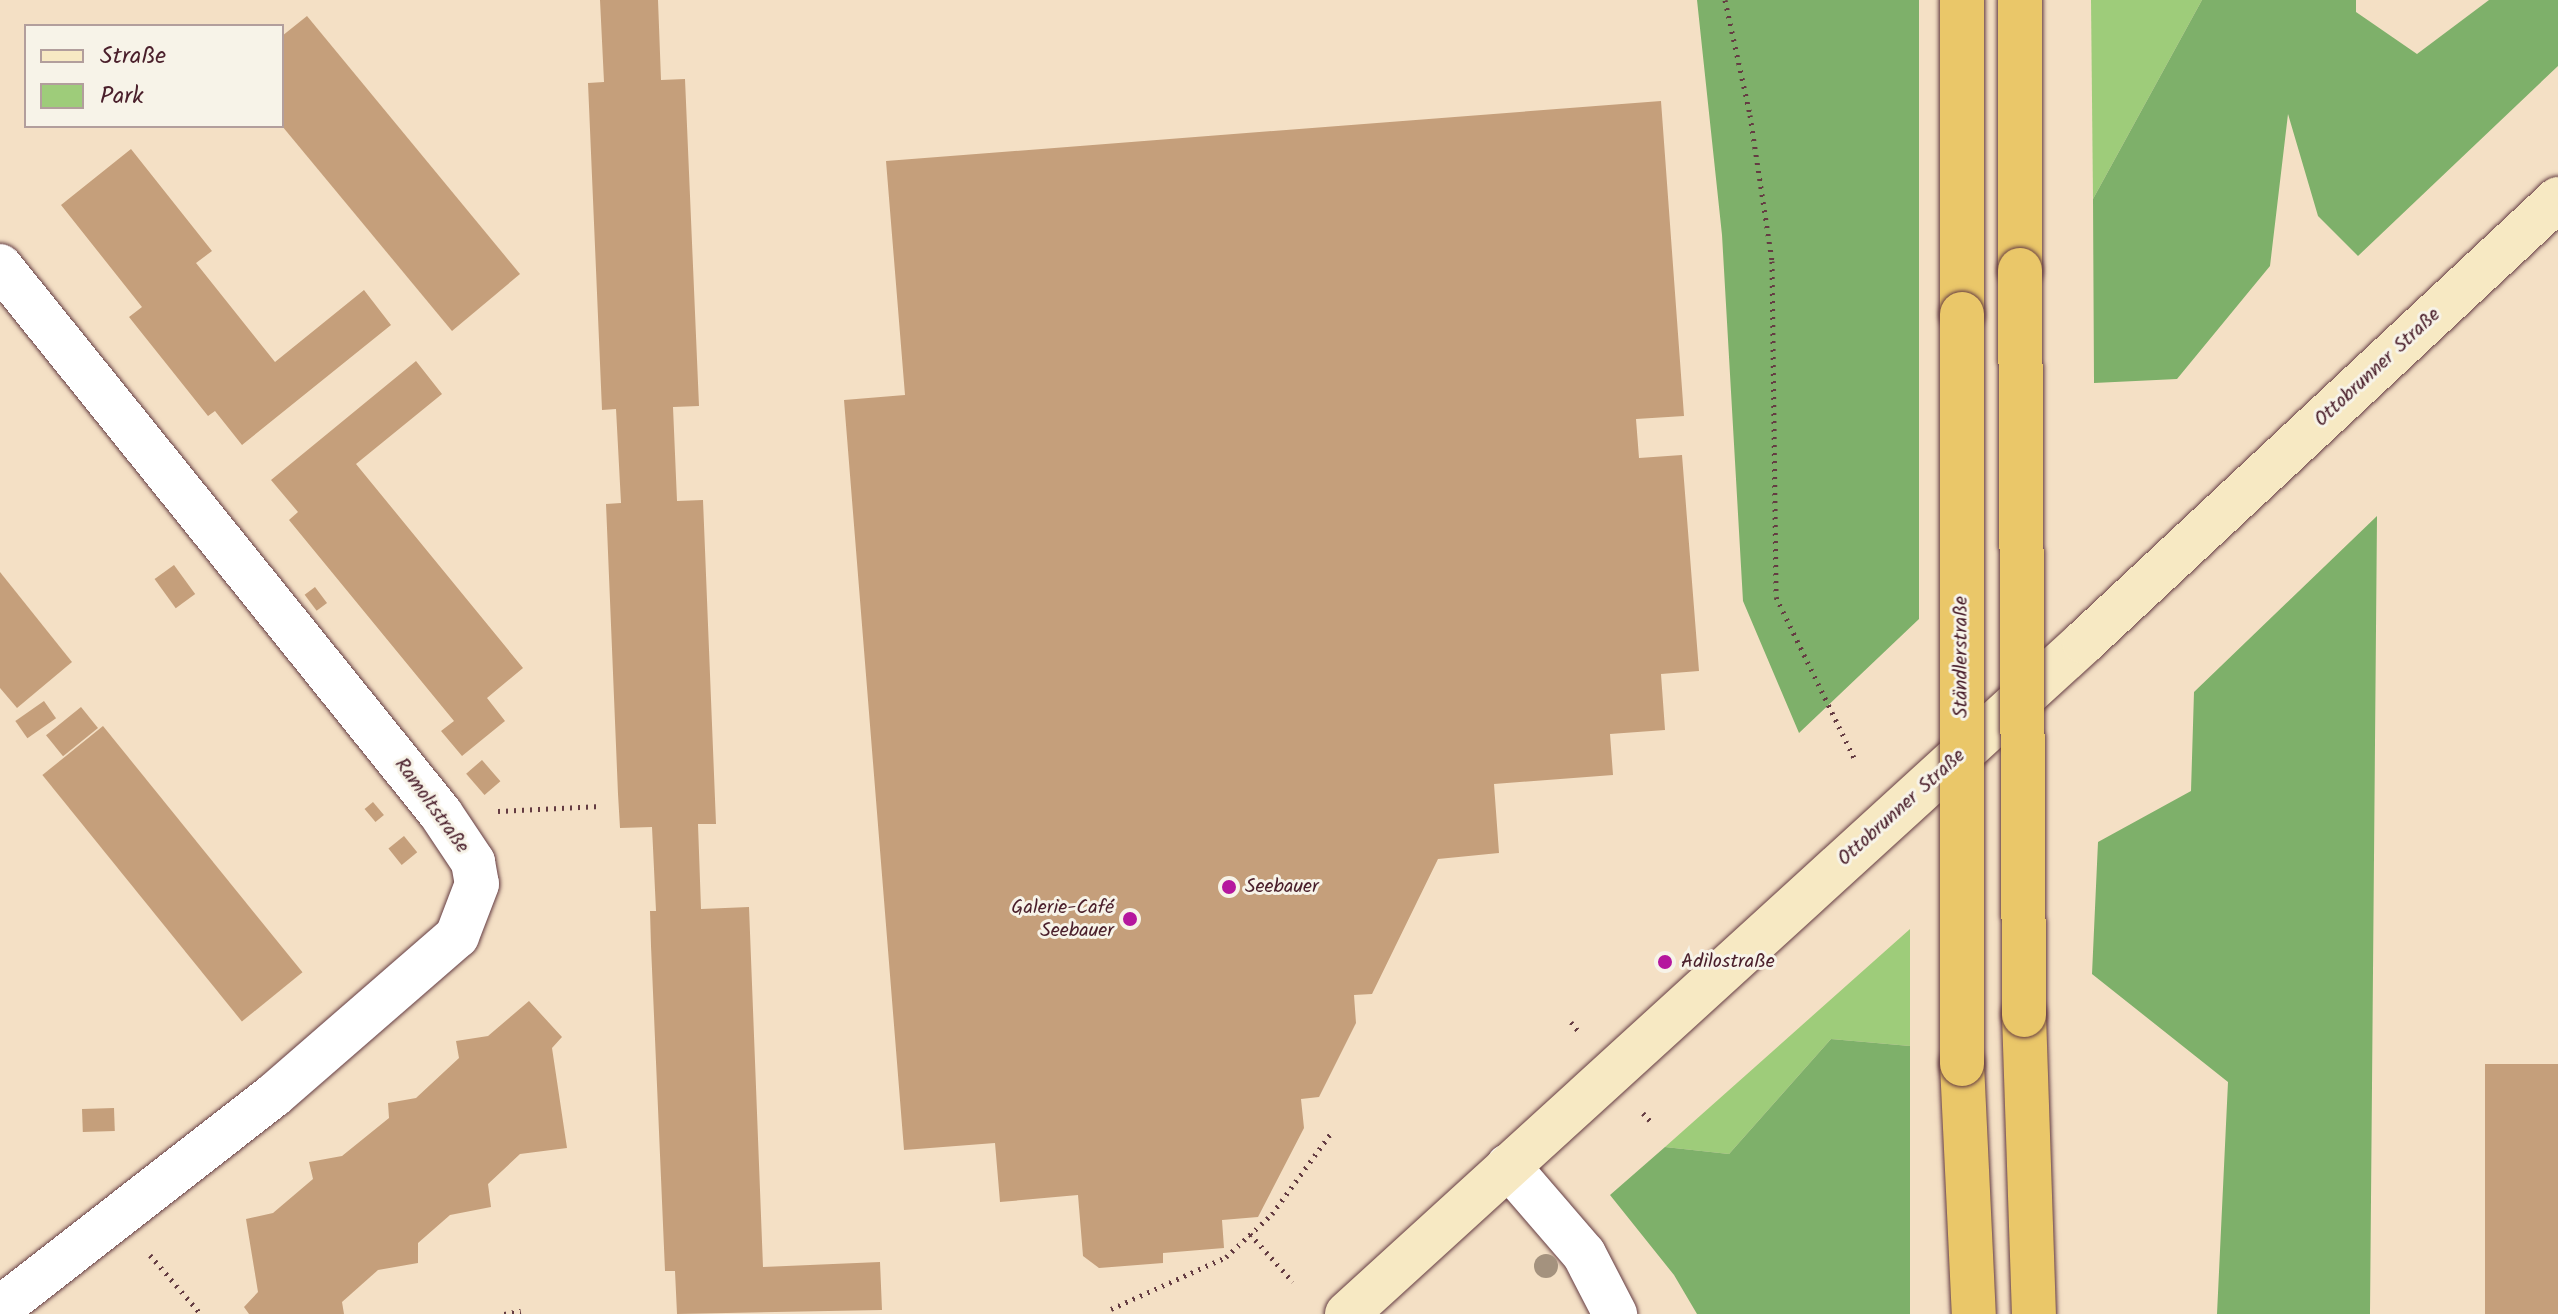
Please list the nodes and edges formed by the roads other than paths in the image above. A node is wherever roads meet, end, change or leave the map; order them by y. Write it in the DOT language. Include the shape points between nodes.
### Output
graph roads {
  1 [pos="1962,0"];
  2 [pos="2020,0"];
  3 [pos="2558,199"];
  4 [pos="0,266"];
  5 [pos="1508,1166"];
  6 [pos="0,1308"];
  7 [pos="1347,1314"];
  8 [pos="1615,1314"];
  9 [pos="1974,1314"];
  10 [pos="2034,1314"];
  1 -- 9 [label="highway, Ständlerstraße, bridge" via="1962,1064"];
  2 -- 10 [label="highway, bridge" via="2024,1015"];
  3 -- 5 [label="main road, Ottobrunner Straße" via="2073,652"];
  4 -- 6 [label="street, Ramoltstraße" via="441,814 473,862 477,884 457,936 274,1095"];
  5 -- 7 [label="main road, Ottobrunner Straße"];
  5 -- 8 [label="street" via="1584,1254"];
}
